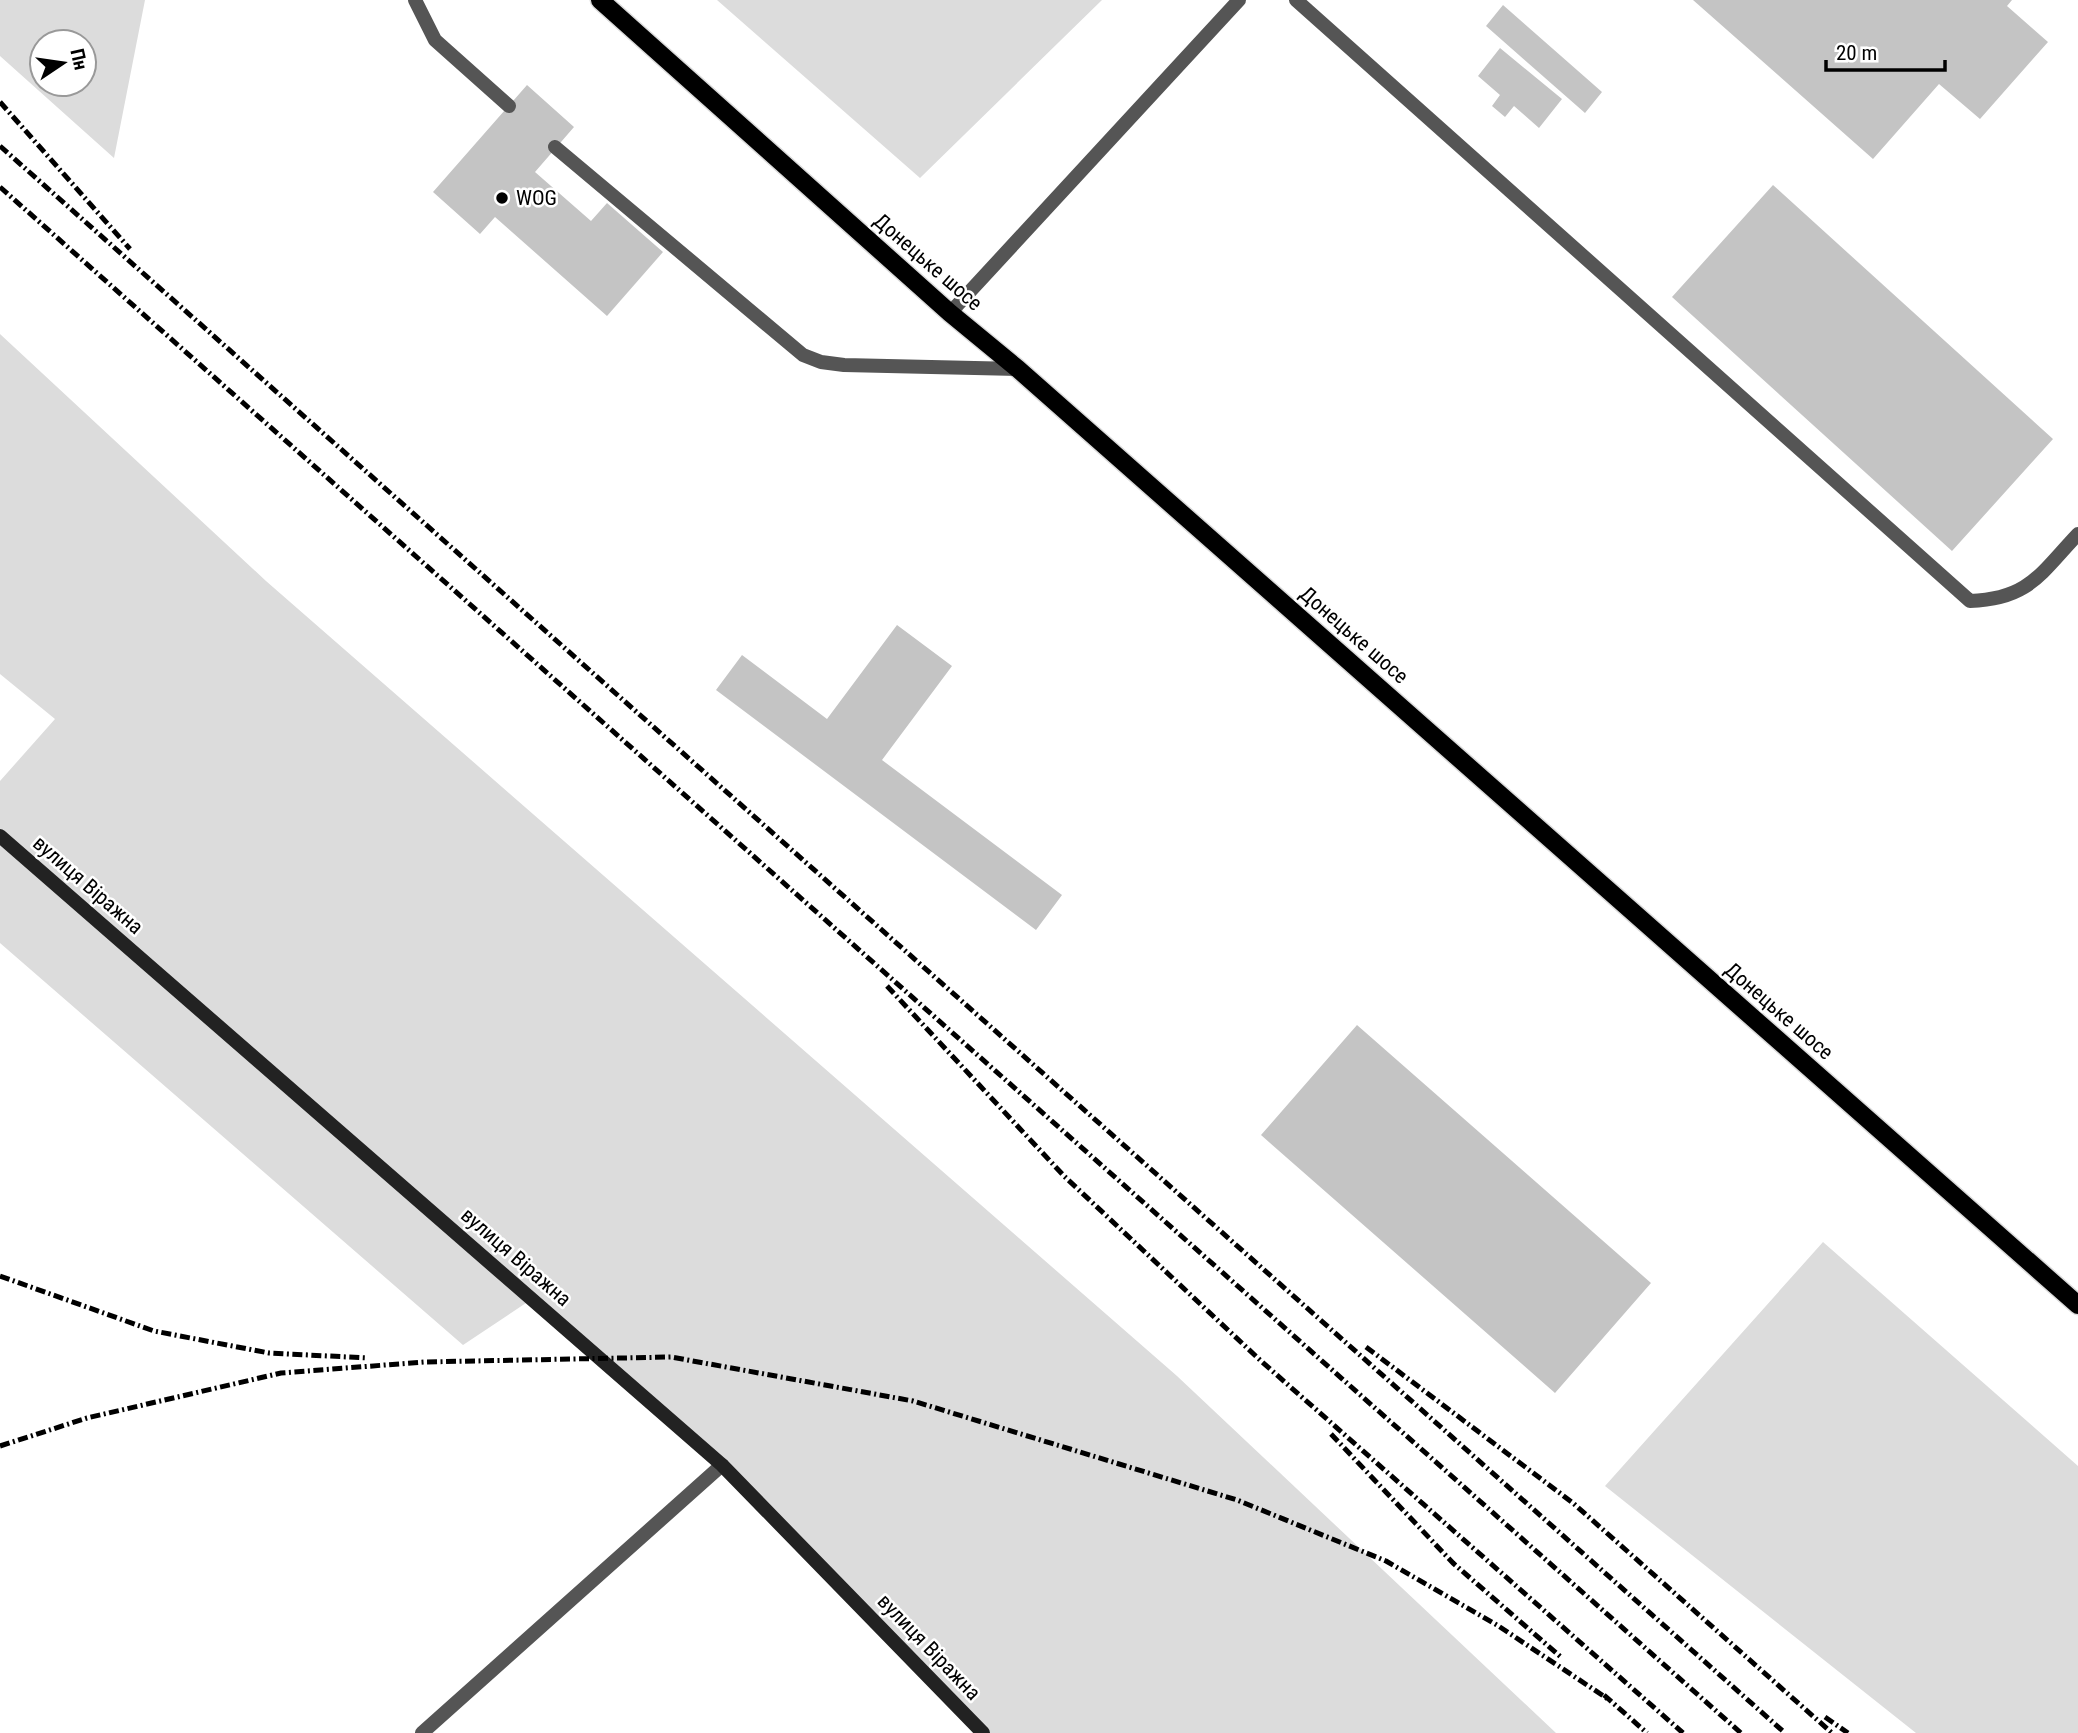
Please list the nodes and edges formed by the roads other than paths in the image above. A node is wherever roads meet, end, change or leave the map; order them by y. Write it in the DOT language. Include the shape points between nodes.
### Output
graph roads {
  1 [pos="415,0"];
  2 [pos="600,0"];
  3 [pos="1239,0"];
  4 [pos="1296,0"];
  5 [pos="509,106"];
  6 [pos="555,147"];
  7 [pos="950,313"];
  8 [pos="1018,369"];
  9 [pos="2078,534"];
  10 [pos="0,836"];
  11 [pos="2078,1306"];
  12 [pos="722,1465"];
  13 [pos="422,1733"];
  14 [pos="983,1733"];
  1 -- 5 [label="lane" via="435,40"];
  2 -- 7 [label="main road, Донецьке шосе"];
  3 -- 7 [label="lane"];
  4 -- 9 [label="lane" via="1970,601 2000,600 2025,589"];
  6 -- 8 [label="lane" via="803,355 844,365"];
  7 -- 8 [label="main road, Донецьке шосе"];
  8 -- 11 [label="main road, Донецьке шосе"];
  10 -- 12 [label="main road, вулиця Віражна"];
  12 -- 13 [label="lane"];
  12 -- 14 [label="main road, вулиця Віражна"];
}
